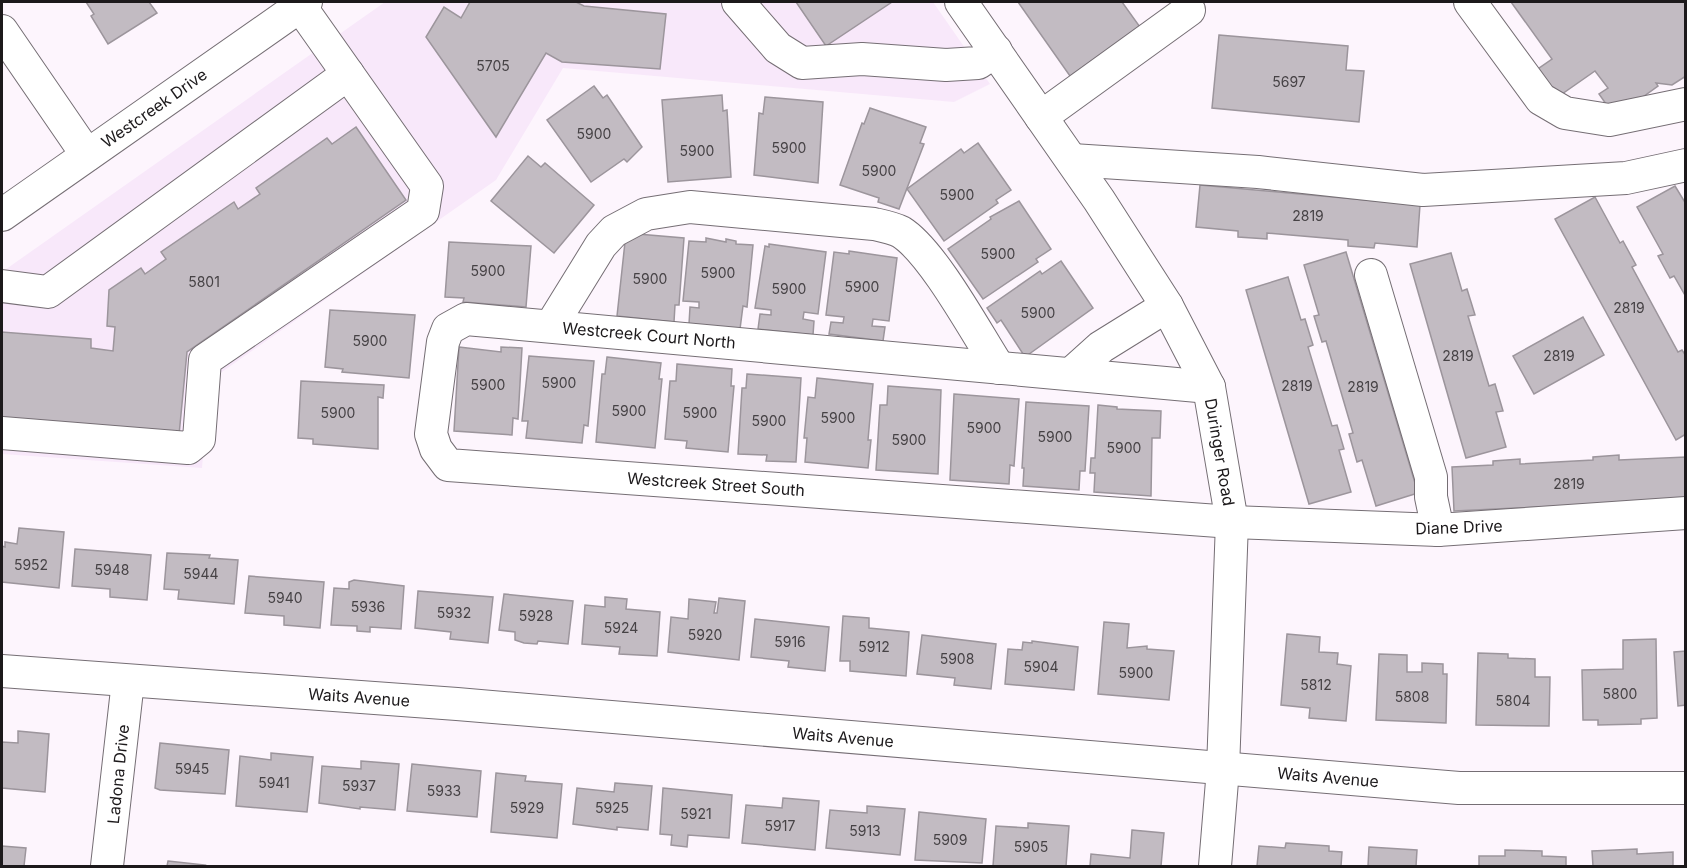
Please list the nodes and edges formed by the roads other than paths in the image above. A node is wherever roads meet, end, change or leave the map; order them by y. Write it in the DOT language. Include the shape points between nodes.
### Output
graph roads {
  1 [pos="738,2"];
  2 [pos="962,2"];
  3 [pos="1470,2"];
  4 [pos="303,4"];
  5 [pos="1191,4"];
  6 [pos="2,31"];
  7 [pos="996,51"];
  8 [pos="348,74"];
  9 [pos="1686,104"];
  10 [pos="1041,117"];
  11 [pos="87,155"];
  12 [pos="1071,160"];
  13 [pos="1686,165"];
  14 [pos="2,215"];
  15 [pos="1371,275"];
  16 [pos="2,286"];
  17 [pos="1167,306"];
  18 [pos="551,326"];
  19 [pos="999,368"];
  20 [pos="1071,375"];
  21 [pos="1209,387"];
  22 [pos="2,433"];
  23 [pos="1686,513"];
  24 [pos="1232,522"];
  25 [pos="1438,530"];
  26 [pos="2,671"];
  27 [pos="128,681"];
  28 [pos="1223,769"];
  29 [pos="1686,788"];
  30 [pos="107,867"];
  31 [pos="1215,867"];
  1 -- 7 [label="street" via="778,48 802,63 861,59 946,65 978,63"];
  2 -- 7 [label="street, Duringer Road"];
  3 -- 9 [label="street" via="1541,99 1565,113 1609,120"];
  4 -- 8 [label="street"];
  4 -- 11 [label="street, Westcreek Drive"];
  5 -- 10 [label="street"];
  6 -- 11 [label="street"];
  7 -- 10 [label="street, Duringer Road"];
  8 -- 16 [label="street" via="48,292"];
  8 -- 22 [label="street" via="427,186 423,211 206,360 199,439 188,448"];
  10 -- 12 [label="street, Duringer Road"];
  11 -- 14 [label="street, Westcreek Drive"];
  12 -- 13 [label="street" via="1257,172 1423,190 1626,177"];
  12 -- 17 [label="street, Duringer Road"];
  15 -- 25 [label="street" via="1431,477"];
  17 -- 20 [label="street" via="1101,347"];
  17 -- 21 [label="street, Duringer Road"];
  18 -- 19 [label="street, Westcreek Court North"];
  18 -- 19 [label="street, Westcreek Court North" via="601,245 614,231 646,214 690,207 874,224 899,231 912,241 941,277"];
  18 -- 24 [label="street, Westcreek Street South" via="466,319 448,329 431,434 448,465"];
  19 -- 20 [label="street, Westcreek Court North"];
  20 -- 21 [label="street, Westcreek Court North"];
  21 -- 24 [label="street, Duringer Road"];
  23 -- 25 [label="street, Diane Drive"];
  24 -- 25 [label="street, Diane Drive"];
  24 -- 28 [label="street, Duringer Road"];
  26 -- 27 [label="street, Waits Avenue"];
  27 -- 28 [label="street, Waits Avenue" via="457,704"];
  27 -- 30 [label="street, Ladona Drive"];
  28 -- 29 [label="street, Waits Avenue" via="1458,788"];
  28 -- 31 [label="street, Duringer Road"];
}
